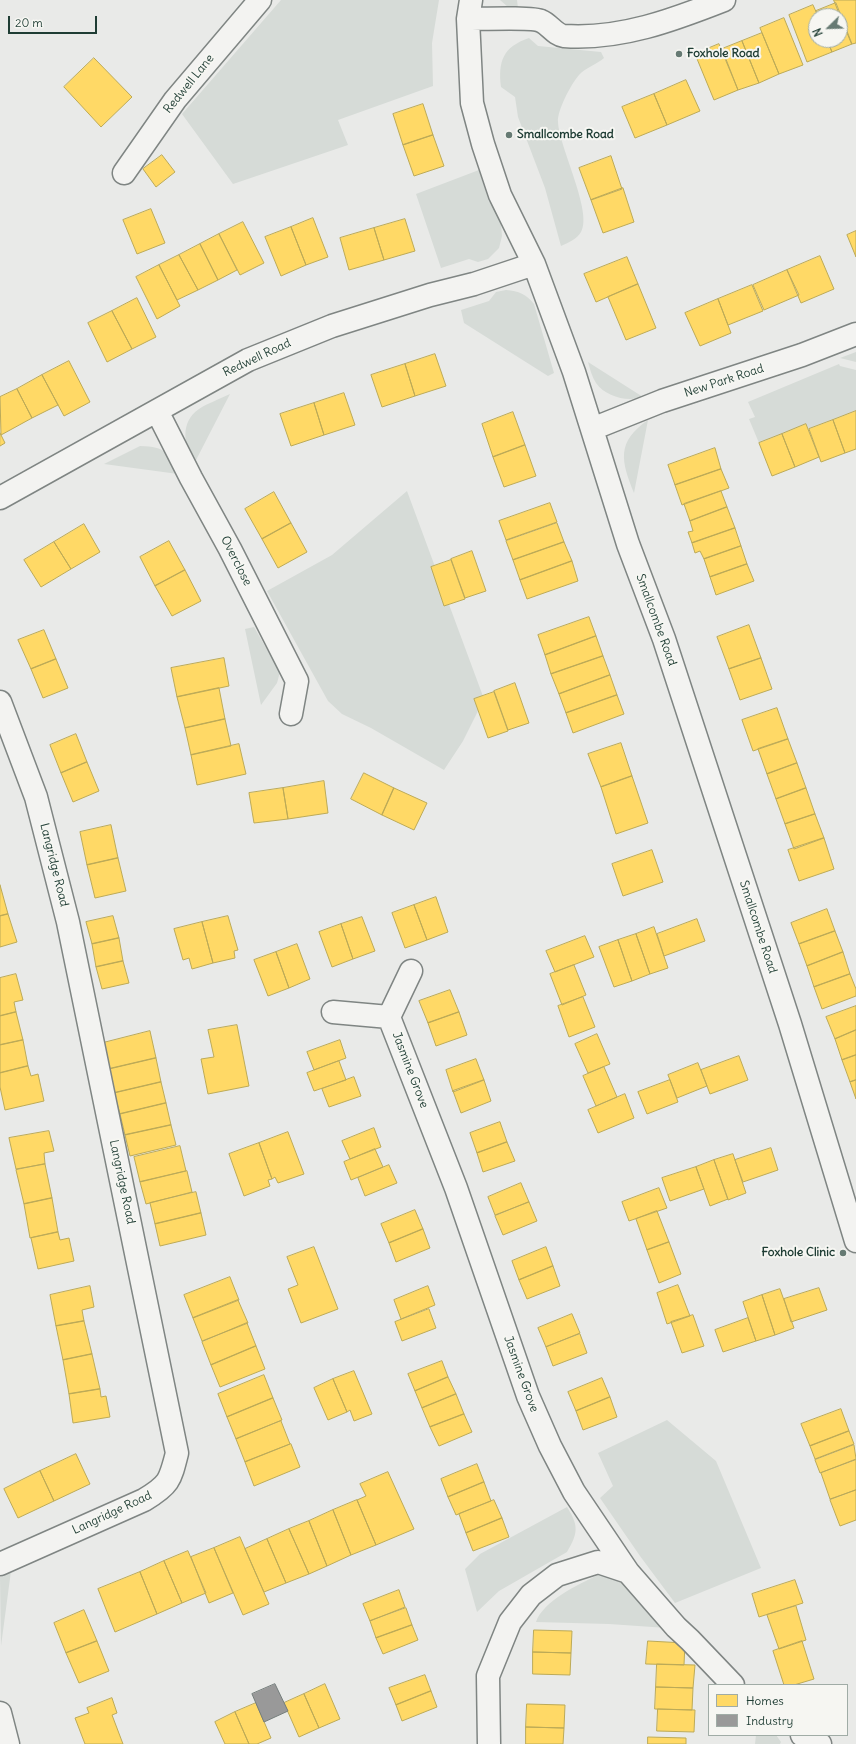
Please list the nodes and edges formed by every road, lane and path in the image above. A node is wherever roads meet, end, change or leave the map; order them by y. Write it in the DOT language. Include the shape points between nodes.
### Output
graph roads {
  1 [pos="260,0"];
  2 [pos="724,0"];
  3 [pos="470,9"];
  4 [pos="124,173"];
  5 [pos="534,264"];
  6 [pos="856,334"];
  7 [pos="157,411"];
  8 [pos="592,429"];
  9 [pos="0,498"];
  10 [pos="0,702"];
  11 [pos="290,714"];
  12 [pos="411,971"];
  13 [pos="333,1012"];
  14 [pos="389,1017"];
  15 [pos="856,1241"];
  16 [pos="0,1564"];
  17 [pos="628,1572"];
  18 [pos="732,1684"];
  19 [pos="0,1714"];
  20 [pos="8,1744"];
  21 [pos="489,1744"];
  1 -- 4 [label="street, Redwell Lane" via="175,100"];
  2 -- 3 [label="street" via="672,20 617,33 591,36 561,36 541,20"];
  3 -- 5 [label="street, Smallcombe Road" via="472,103 500,195"];
  5 -- 7 [label="street, Redwell Road" via="332,326 248,360"];
  5 -- 8 [label="street, Smallcombe Road"];
  6 -- 8 [label="street, New Park Road" via="802,355 662,401"];
  7 -- 9 [label="street, Redwell Road"];
  7 -- 11 [label="street, Overclose" via="297,681"];
  8 -- 15 [label="street, Smallcombe Road" via="628,544 664,639 790,1024"];
  10 -- 16 [label="street, Langridge Road" via="36,797 68,922 178,1453 165,1487 144,1500"];
  12 -- 14 [label="street, Jasmine Grove"];
  13 -- 14 [label="street, Jasmine Grove"];
  14 -- 17 [label="street, Jasmine Grove" via="456,1188 528,1396 574,1492"];
  17 -- 18 [label="street, Jasmine Grove" via="676,1627"];
  17 -- 21 [label="street" via="598,1562 557,1575 531,1595 510,1622 488,1676"];
  19 -- 20 [label="street"];
}
